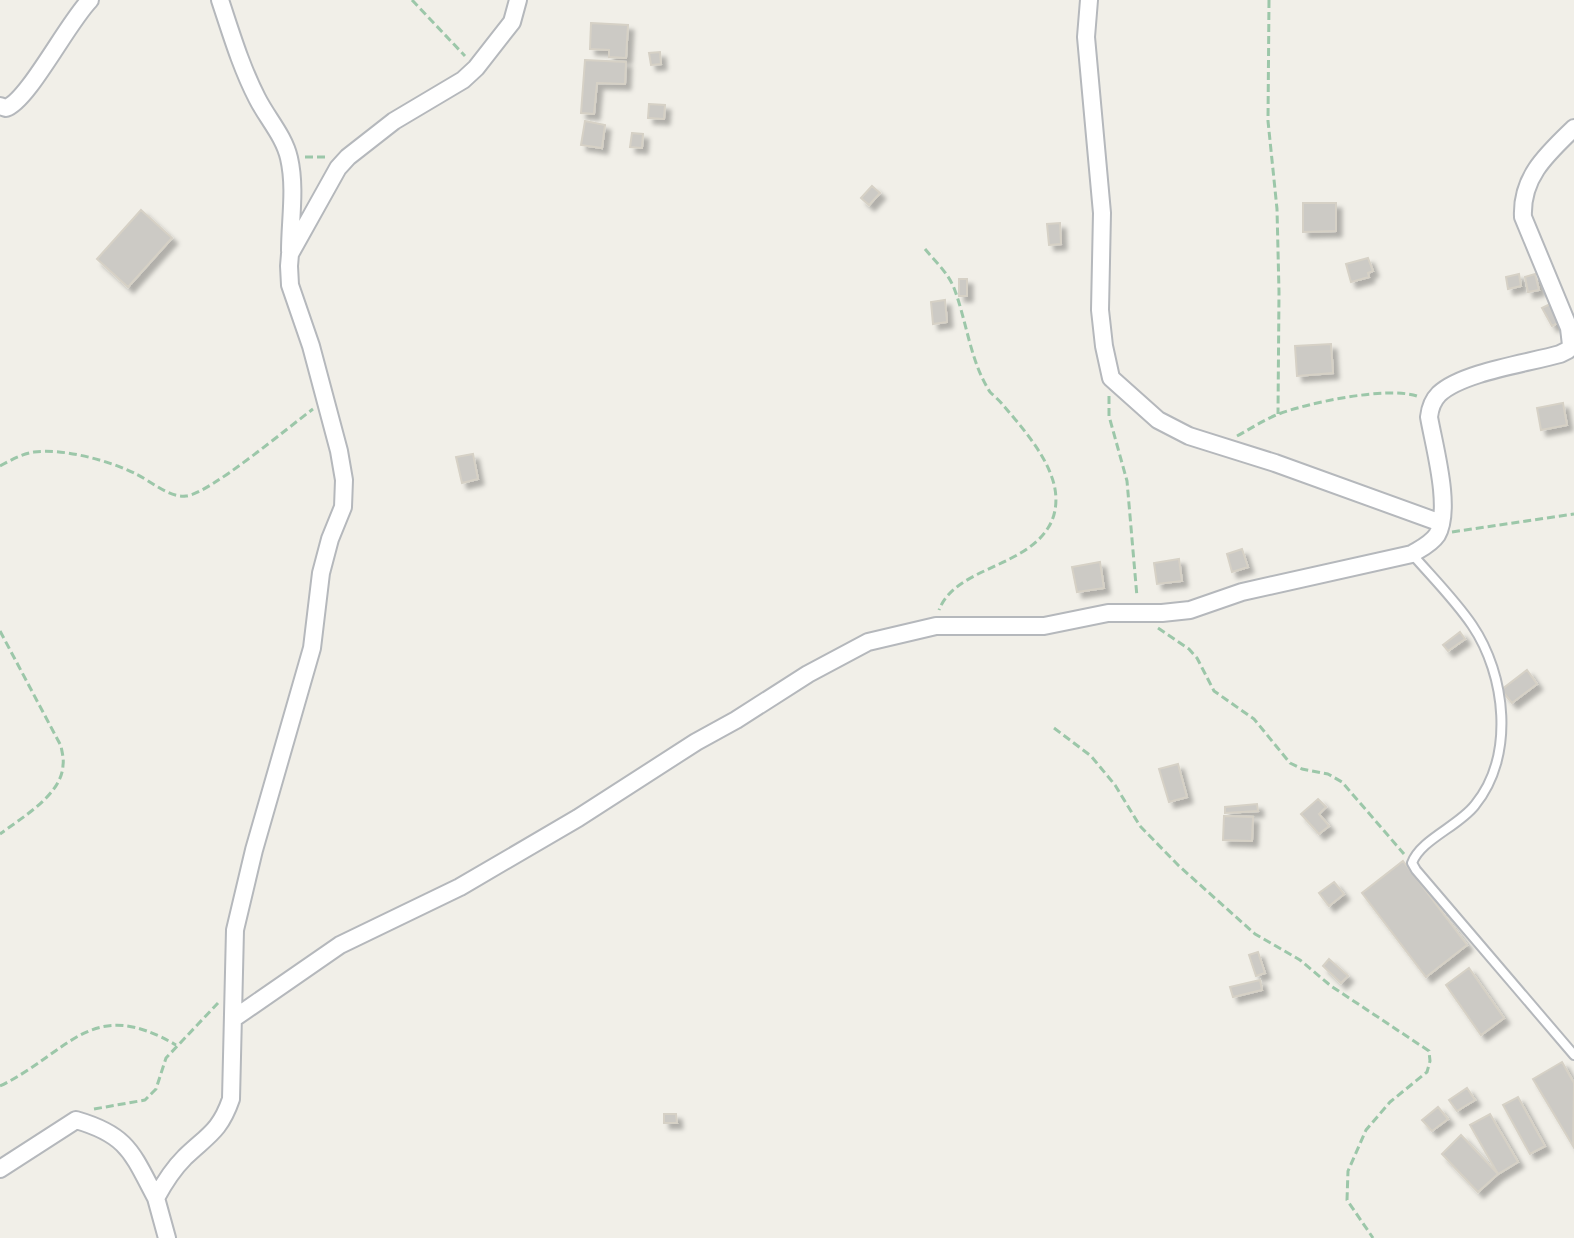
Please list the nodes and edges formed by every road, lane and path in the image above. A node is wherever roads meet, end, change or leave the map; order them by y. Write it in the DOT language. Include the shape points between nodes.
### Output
graph roads {
  1 [pos="90,0"];
  2 [pos="220,0"];
  3 [pos="412,0"];
  4 [pos="518,0"];
  5 [pos="1089,0"];
  6 [pos="1269,0"];
  7 [pos="476,68"];
  8 [pos="0,106"];
  9 [pos="1574,128"];
  10 [pos="348,157"];
  11 [pos="289,158"];
  12 [pos="925,249"];
  13 [pos="290,254"];
  14 [pos="1111,378"];
  15 [pos="325,400"];
  16 [pos="1431,404"];
  17 [pos="1278,414"];
  18 [pos="1220,445"];
  19 [pos="0,466"];
  20 [pos="1574,514"];
  21 [pos="1439,529"];
  22 [pos="1412,554"];
  23 [pos="1139,612"];
  24 [pos="936,626"];
  25 [pos="0,631"];
  26 [pos="1054,728"];
  27 [pos="0,834"];
  28 [pos="1412,863"];
  29 [pos="234,985"];
  30 [pos="233,1019"];
  31 [pos="176,1045"];
  32 [pos="1574,1055"];
  33 [pos="0,1086"];
  34 [pos="76,1120"];
  35 [pos="0,1169"];
  36 [pos="156,1198"];
  37 [pos="167,1238"];
  38 [pos="1373,1238"];
  1 -- 8 [label="street" via="20,101"];
  2 -- 11 [label="street" via="241,65"];
  3 -- 7 [label="path"];
  4 -- 7 [label="street" via="512,22"];
  5 -- 14 [label="street" via="1086,37 1102,213 1100,310"];
  6 -- 17 [label="path"];
  7 -- 10 [label="street"];
  9 -- 16 [label="street" via="1541,160 1522,201 1523,217 1569,328 1571,345 1454,383"];
  10 -- 11 [label="path"];
  10 -- 13 [label="street"];
  11 -- 13 [label="street"];
  12 -- 24 [label="path" via="954,287 990,392 1028,437 1051,474 1056,494 1056,511 1038,540 953,588 944,597"];
  13 -- 15 [label="street" via="290,285"];
  14 -- 18 [label="street" via="1158,420"];
  14 -- 23 [label="path" via="1109,416 1127,481"];
  15 -- 19 [label="path" via="224,476 185,497 106,462 65,454 35,452"];
  15 -- 29 [label="street" via="344,480 343,507 321,573 312,648 235,930"];
  16 -- 17 [label="path" via="1413,395 1375,393"];
  16 -- 21 [label="street" via="1442,501"];
  17 -- 18 [label="path"];
  18 -- 21 [label="street"];
  20 -- 21 [label="path"];
  21 -- 22 [label="street"];
  22 -- 23 [label="street" via="1242,592 1190,610"];
  22 -- 28 [label="lane" via="1473,626 1492,665 1503,730 1483,795"];
  23 -- 24 [label="street" via="1044,626"];
  23 -- 28 [label="path" via="1189,649 1214,691 1254,719 1290,763 1342,782"];
  24 -- 30 [label="street" via="868,642 837,657 460,887 340,945"];
  25 -- 27 [label="path" via="61,746 64,766 50,793"];
  26 -- 38 [label="path" via="1091,756 1140,826 1255,934 1429,1051 1427,1072 1366,1130 1348,1171 1347,1200"];
  28 -- 32 [label="lane"];
  29 -- 30 [label="street"];
  29 -- 31 [label="path"];
  30 -- 36 [label="street" via="231,1099 224,1119 173,1170"];
  31 -- 33 [label="path" via="127,1025 98,1026"];
  31 -- 34 [label="path" via="151,1096 93,1109"];
  34 -- 35 [label="street"];
  34 -- 36 [label="street" via="120,1139"];
  36 -- 37 [label="street"];
}
